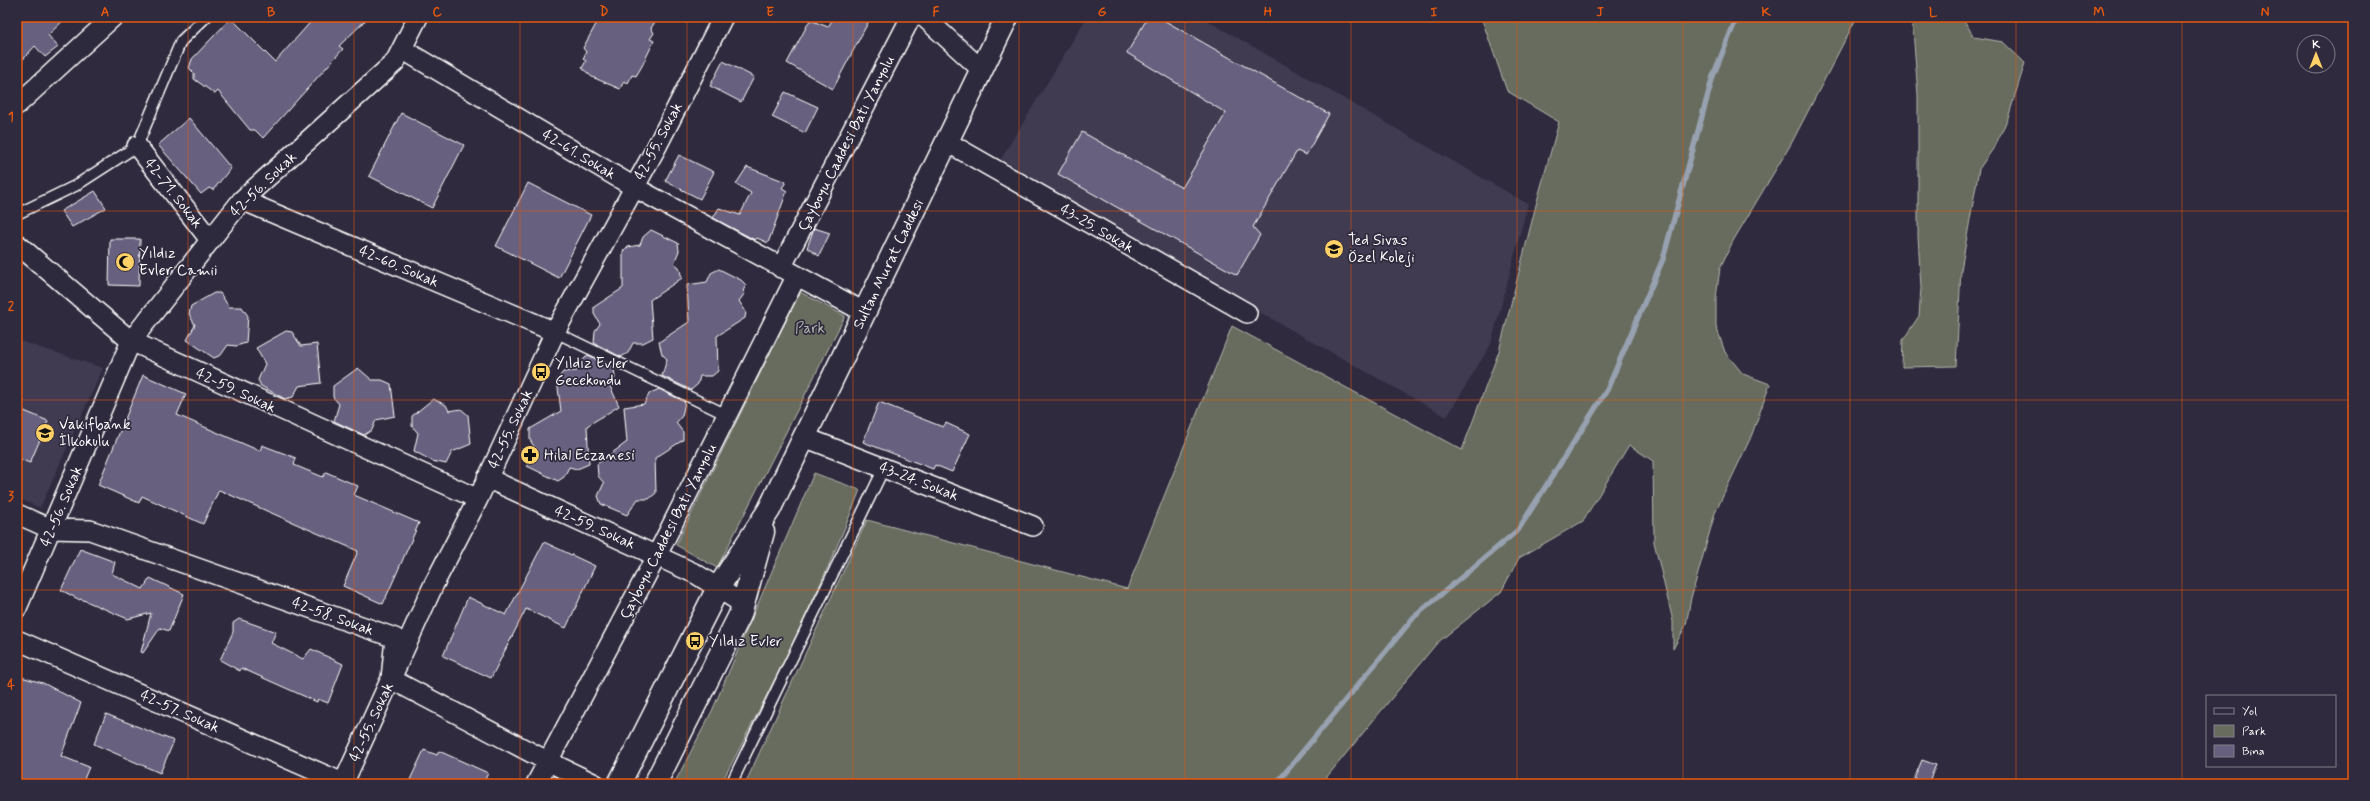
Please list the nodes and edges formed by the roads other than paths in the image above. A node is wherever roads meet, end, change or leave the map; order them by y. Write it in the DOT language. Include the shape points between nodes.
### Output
graph roads {
  1 [pos="206,17"];
  2 [pos="418,17"];
  3 [pos="723,17"];
  4 [pos="911,17"];
  5 [pos="924,17"];
  6 [pos="1007,17"];
  7 [pos="109,18"];
  8 [pos="402,49"];
  9 [pos="982,70"];
  10 [pos="19,99"];
  11 [pos="946,142"];
  12 [pos="137,146"];
  13 [pos="634,187"];
  14 [pos="242,200"];
  15 [pos="17,214"];
  16 [pos="210,240"];
  17 [pos="17,244"];
  18 [pos="789,273"];
  19 [pos="864,312"];
  20 [pos="1247,313"];
  21 [pos="555,332"];
  22 [pos="131,341"];
  23 [pos="727,415"];
  24 [pos="804,437"];
  25 [pos="884,468"];
  26 [pos="487,478"];
  27 [pos="478,499"];
  28 [pos="769,510"];
  29 [pos="17,514"];
  30 [pos="1033,526"];
  31 [pos="51,529"];
  32 [pos="657,555"];
  33 [pos="718,588"];
  34 [pos="742,604"];
  35 [pos="17,608"];
  36 [pos="17,640"];
  37 [pos="391,679"];
  38 [pos="547,761"];
  39 [pos="343,783"];
  40 [pos="536,784"];
  41 [pos="595,784"];
  42 [pos="619,784"];
  43 [pos="654,784"];
  44 [pos="731,784"];
  1 -- 12 [label="lane" via="180,41"];
  2 -- 8 [label="street, 42-56. Sokak"];
  3 -- 13 [label="street, 42-55. Sokak"];
  4 -- 18 [label="street, Çayboyu Caddesi Batı Yanyolu"];
  5 -- 9 [label="street"];
  6 -- 9 [label="street, Sultan Murat Caddesi"];
  7 -- 10 [label="street"];
  8 -- 13 [label="street, 42-61. Sokak"];
  8 -- 14 [label="street, 42-56. Sokak" via="395,62"];
  9 -- 11 [label="street, Sultan Murat Caddesi"];
  11 -- 19 [label="street, Sultan Murat Caddesi"];
  11 -- 20 [label="street, 43-25. Sokak"];
  12 -- 15 [label="lane" via="75,186"];
  12 -- 16 [label="street, 42-71. Sokak"];
  13 -- 18 [label="street, 42-61. Sokak"];
  13 -- 21 [label="street, 42-55. Sokak"];
  14 -- 16 [label="street, 42-56. Sokak"];
  14 -- 21 [label="street, 42-60. Sokak"];
  16 -- 22 [label="street, 42-56. Sokak"];
  17 -- 22 [label="street, 42-59. Sokak"];
  18 -- 19 [label="street, 42-61. Sokak"];
  18 -- 23 [label="street, Çayboyu Caddesi Batı Yanyolu"];
  19 -- 24 [label="street, Sultan Murat Caddesi"];
  21 -- 23 [label="lane"];
  21 -- 26 [label="street, 42-55. Sokak"];
  22 -- 27 [label="street, 42-59. Sokak"];
  22 -- 31 [label="street, 42-56. Sokak"];
  23 -- 32 [label="street, Çayboyu Caddesi Batı Yanyolu"];
  24 -- 25 [label="street, 43-24. Sokak"];
  24 -- 28 [label="street, Sultan Murat Caddesi"];
  25 -- 30 [label="street, 43-24. Sokak"];
  25 -- 44 [label="lane"];
  26 -- 27 [label="street, 42-55. Sokak"];
  26 -- 32 [label="street, 42-59. Sokak"];
  27 -- 37 [label="street, 42-55. Sokak" via="434,584"];
  28 -- 33 [label="street"];
  28 -- 34 [label="street"];
  29 -- 31 [label="street, 42-58. Sokak"];
  31 -- 35 [label="street, 42-56. Sokak"];
  31 -- 37 [label="street, 42-58. Sokak" via="90,530 395,638"];
  32 -- 33 [label="street, 42-59. Sokak"];
  32 -- 38 [label="street, Çayboyu Caddesi Batı Yanyolu"];
  33 -- 34 [label="street, 42-59. Sokak"];
  33 -- 42 [label="street"];
  34 -- 43 [label="street" via="740,615"];
  36 -- 39 [label="street, 42-57. Sokak"];
  37 -- 38 [label="street"];
  37 -- 39 [label="street, 42-55. Sokak"];
  38 -- 40 [label="street, Çayboyu Caddesi Batı Yanyolu"];
  38 -- 41 [label="street"];
}
